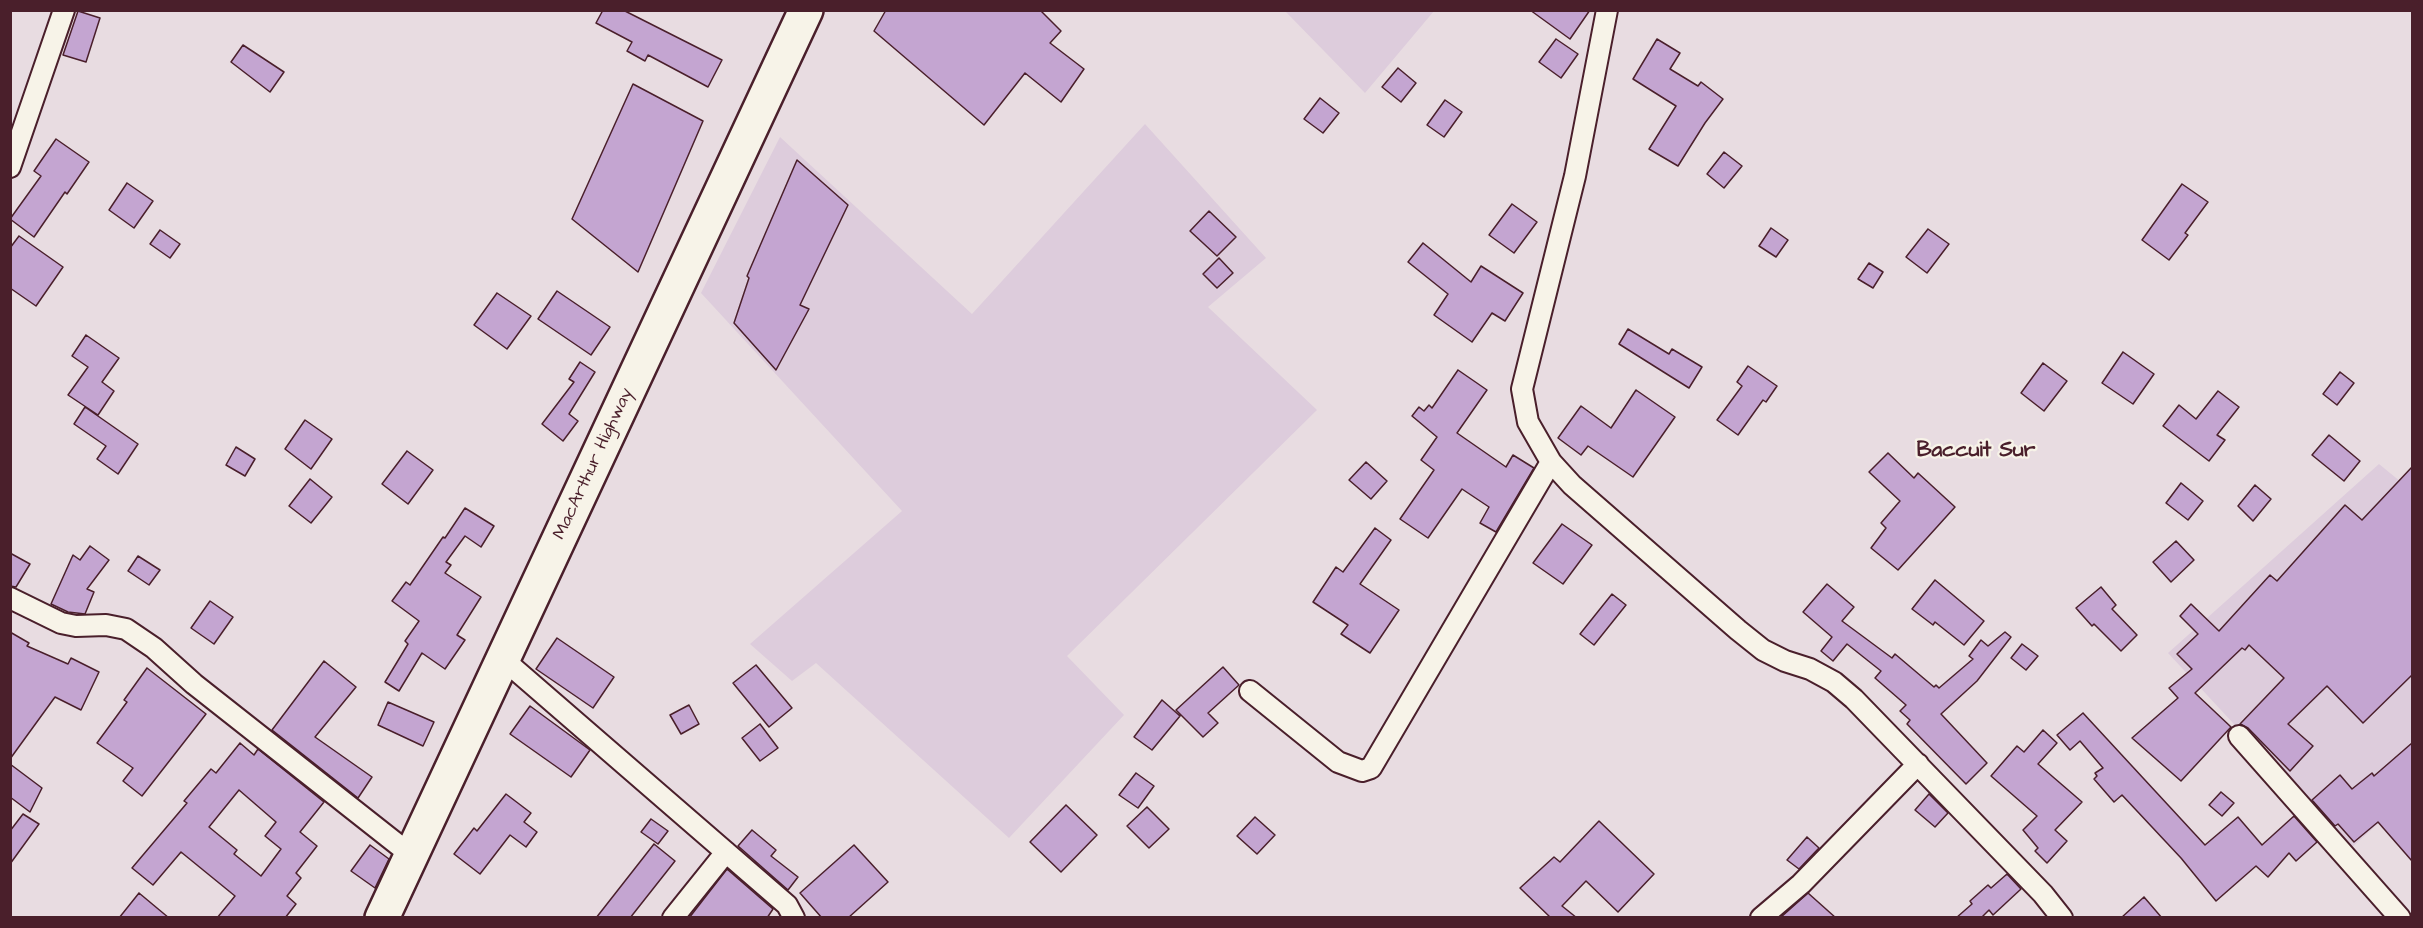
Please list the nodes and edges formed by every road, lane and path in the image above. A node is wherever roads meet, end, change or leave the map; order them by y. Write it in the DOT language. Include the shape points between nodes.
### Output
graph roads {
  1 [pos="64,10"];
  2 [pos="806,10"];
  3 [pos="1607,10"];
  4 [pos="10,167"];
  5 [pos="1551,462"];
  6 [pos="10,598"];
  7 [pos="503,659"];
  8 [pos="1250,691"];
  9 [pos="2239,736"];
  10 [pos="1918,764"];
  11 [pos="726,852"];
  12 [pos="411,855"];
  13 [pos="382,918"];
  14 [pos="673,918"];
  15 [pos="794,918"];
  16 [pos="1761,918"];
  17 [pos="2062,918"];
  18 [pos="2400,918"];
  1 -- 4 [label="street"];
  2 -- 7 [label="highway, MacArthur Highway"];
  3 -- 5 [label="street" via="1575,176 1522,388 1528,422"];
  5 -- 8 [label="street" via="1371,768 1362,771 1338,762"];
  5 -- 10 [label="street" via="1572,485 1738,630 1763,650 1834,682"];
  6 -- 12 [label="street" via="76,626 126,629"];
  7 -- 11 [label="street"];
  7 -- 12 [label="highway, MacArthur Highway"];
  9 -- 18 [label="street"];
  10 -- 16 [label="street" via="1801,884"];
  10 -- 17 [label="street"];
  11 -- 14 [label="street"];
  11 -- 15 [label="street" via="787,905"];
  12 -- 13 [label="highway, MacArthur Highway"];
}
